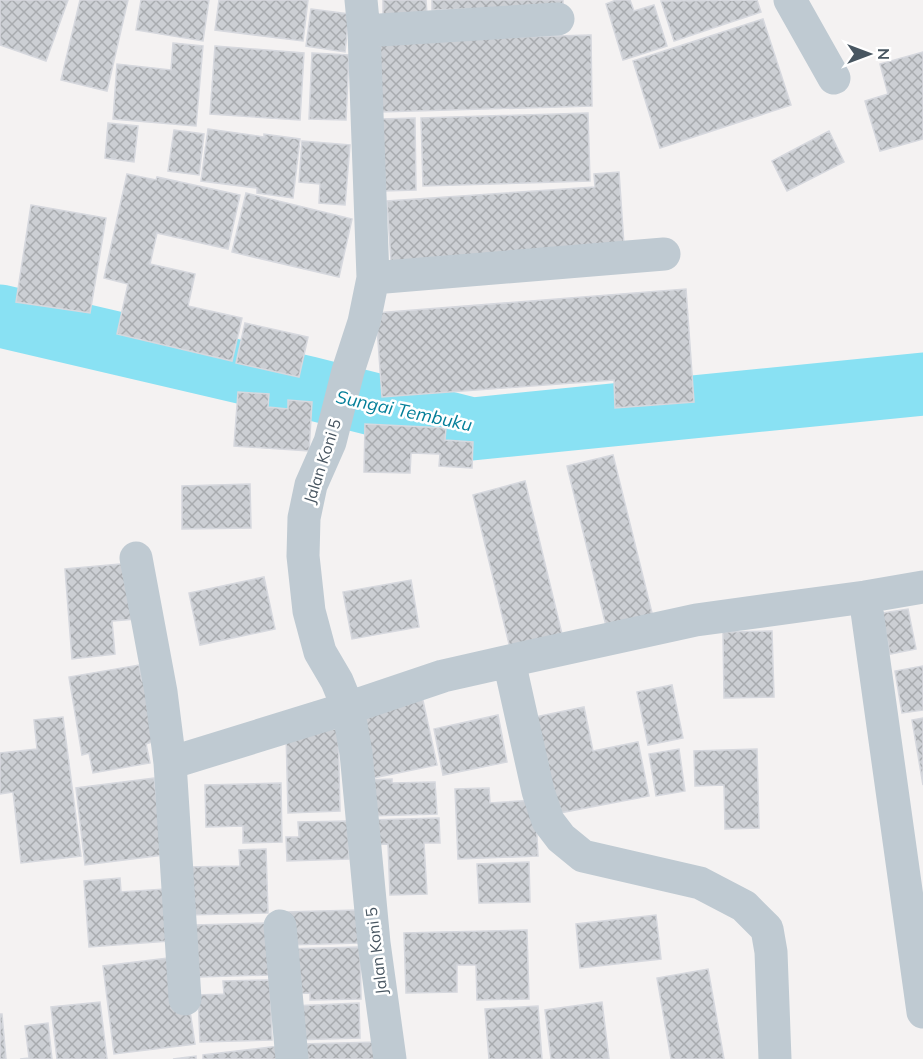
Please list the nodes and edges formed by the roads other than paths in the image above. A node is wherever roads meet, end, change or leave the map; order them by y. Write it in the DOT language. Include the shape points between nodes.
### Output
graph roads {
  1 [pos="790,0"];
  2 [pos="363,16"];
  3 [pos="558,19"];
  4 [pos="834,78"];
  5 [pos="664,254"];
  6 [pos="373,278"];
  7 [pos="136,558"];
  8 [pos="923,587"];
  9 [pos="866,597"];
  10 [pos="509,661"];
  11 [pos="348,708"];
  12 [pos="170,763"];
  13 [pos="280,926"];
  14 [pos="185,999"];
  15 [pos="923,1012"];
  16 [pos="292,1059"];
  17 [pos="390,1059"];
  18 [pos="774,1059"];
  1 -- 4 [label="street"];
  2 -- 3 [label="street"];
  2 -- 6 [label="street, Jalan Koni 5"];
  5 -- 6 [label="street"];
  6 -- 11 [label="street, Jalan Koni 5" via="330,442 311,485 304,518 303,556 309,611 320,652"];
  7 -- 12 [label="street"];
  8 -- 9 [label="street"];
  9 -- 10 [label="street" via="696,620"];
  9 -- 15 [label="street"];
  10 -- 11 [label="street" via="443,676"];
  10 -- 18 [label="street" via="538,791 548,820 561,838 583,856 700,883 744,906 767,929"];
  11 -- 12 [label="street"];
  11 -- 17 [label="street, Jalan Koni 5"];
  12 -- 14 [label="street"];
  13 -- 16 [label="street"];
}
